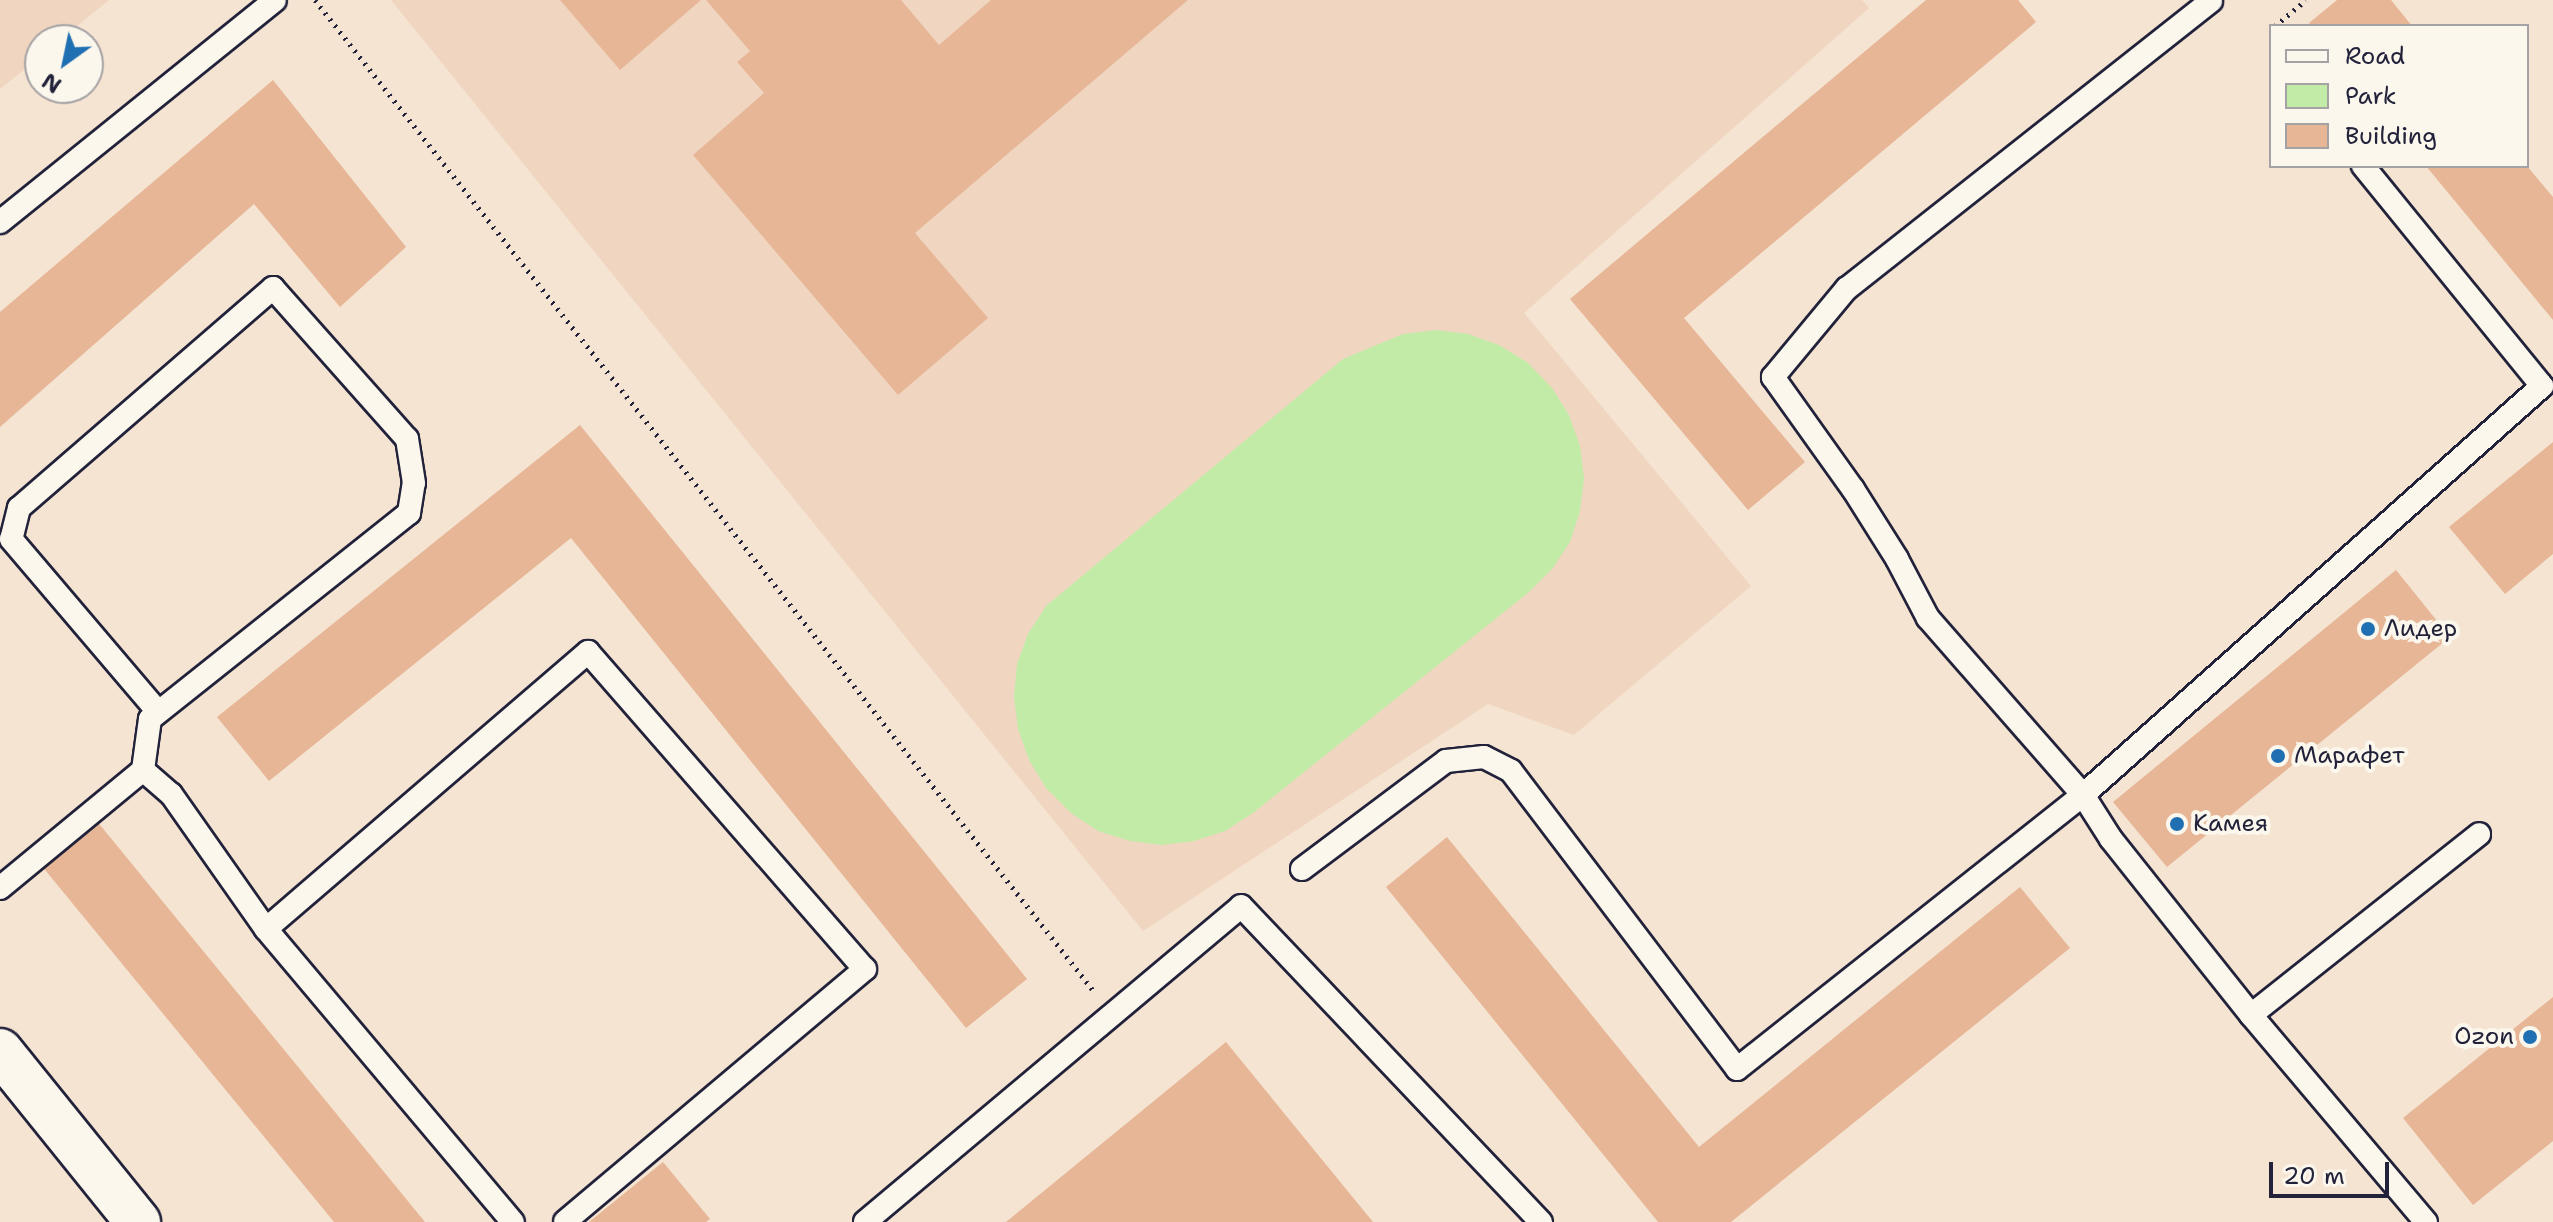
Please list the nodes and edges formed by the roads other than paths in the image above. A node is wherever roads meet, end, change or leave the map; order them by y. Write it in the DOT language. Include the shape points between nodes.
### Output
graph roads {
  1 [pos="275,0"];
  2 [pos="2211,1"];
  3 [pos="2365,168"];
  4 [pos="0,222"];
  5 [pos="158,712"];
  6 [pos="143,770"];
  7 [pos="2083,795"];
  8 [pos="2479,834"];
  9 [pos="1302,869"];
  10 [pos="0,888"];
  11 [pos="266,929"];
  12 [pos="2251,1015"];
  13 [pos="0,1051"];
  14 [pos="138,1222"];
  15 [pos="513,1222"];
  16 [pos="565,1222"];
  17 [pos="865,1222"];
  18 [pos="1541,1222"];
  19 [pos="2426,1222"];
  1 -- 4 [label="lane"];
  2 -- 7 [label="lane" via="1847,288 1773,377 1868,513 1928,618"];
  3 -- 7 [label="lane" via="2542,386"];
  5 -- 5 [label="lane" via="409,513 414,483 407,439 273,288 19,508 11,539"];
  5 -- 6 [label="lane" via="150,719"];
  6 -- 10 [label="lane"];
  6 -- 11 [label="lane" via="171,794"];
  7 -- 9 [label="lane" via="1737,1069 1511,771 1484,757 1446,761"];
  7 -- 12 [label="lane" via="2111,839"];
  8 -- 12 [label="lane"];
  11 -- 15 [label="lane"];
  11 -- 16 [label="lane" via="588,652 865,969"];
  12 -- 19 [label="lane"];
  13 -- 14 [label="street"];
  17 -- 18 [label="lane" via="1241,906"];
}
